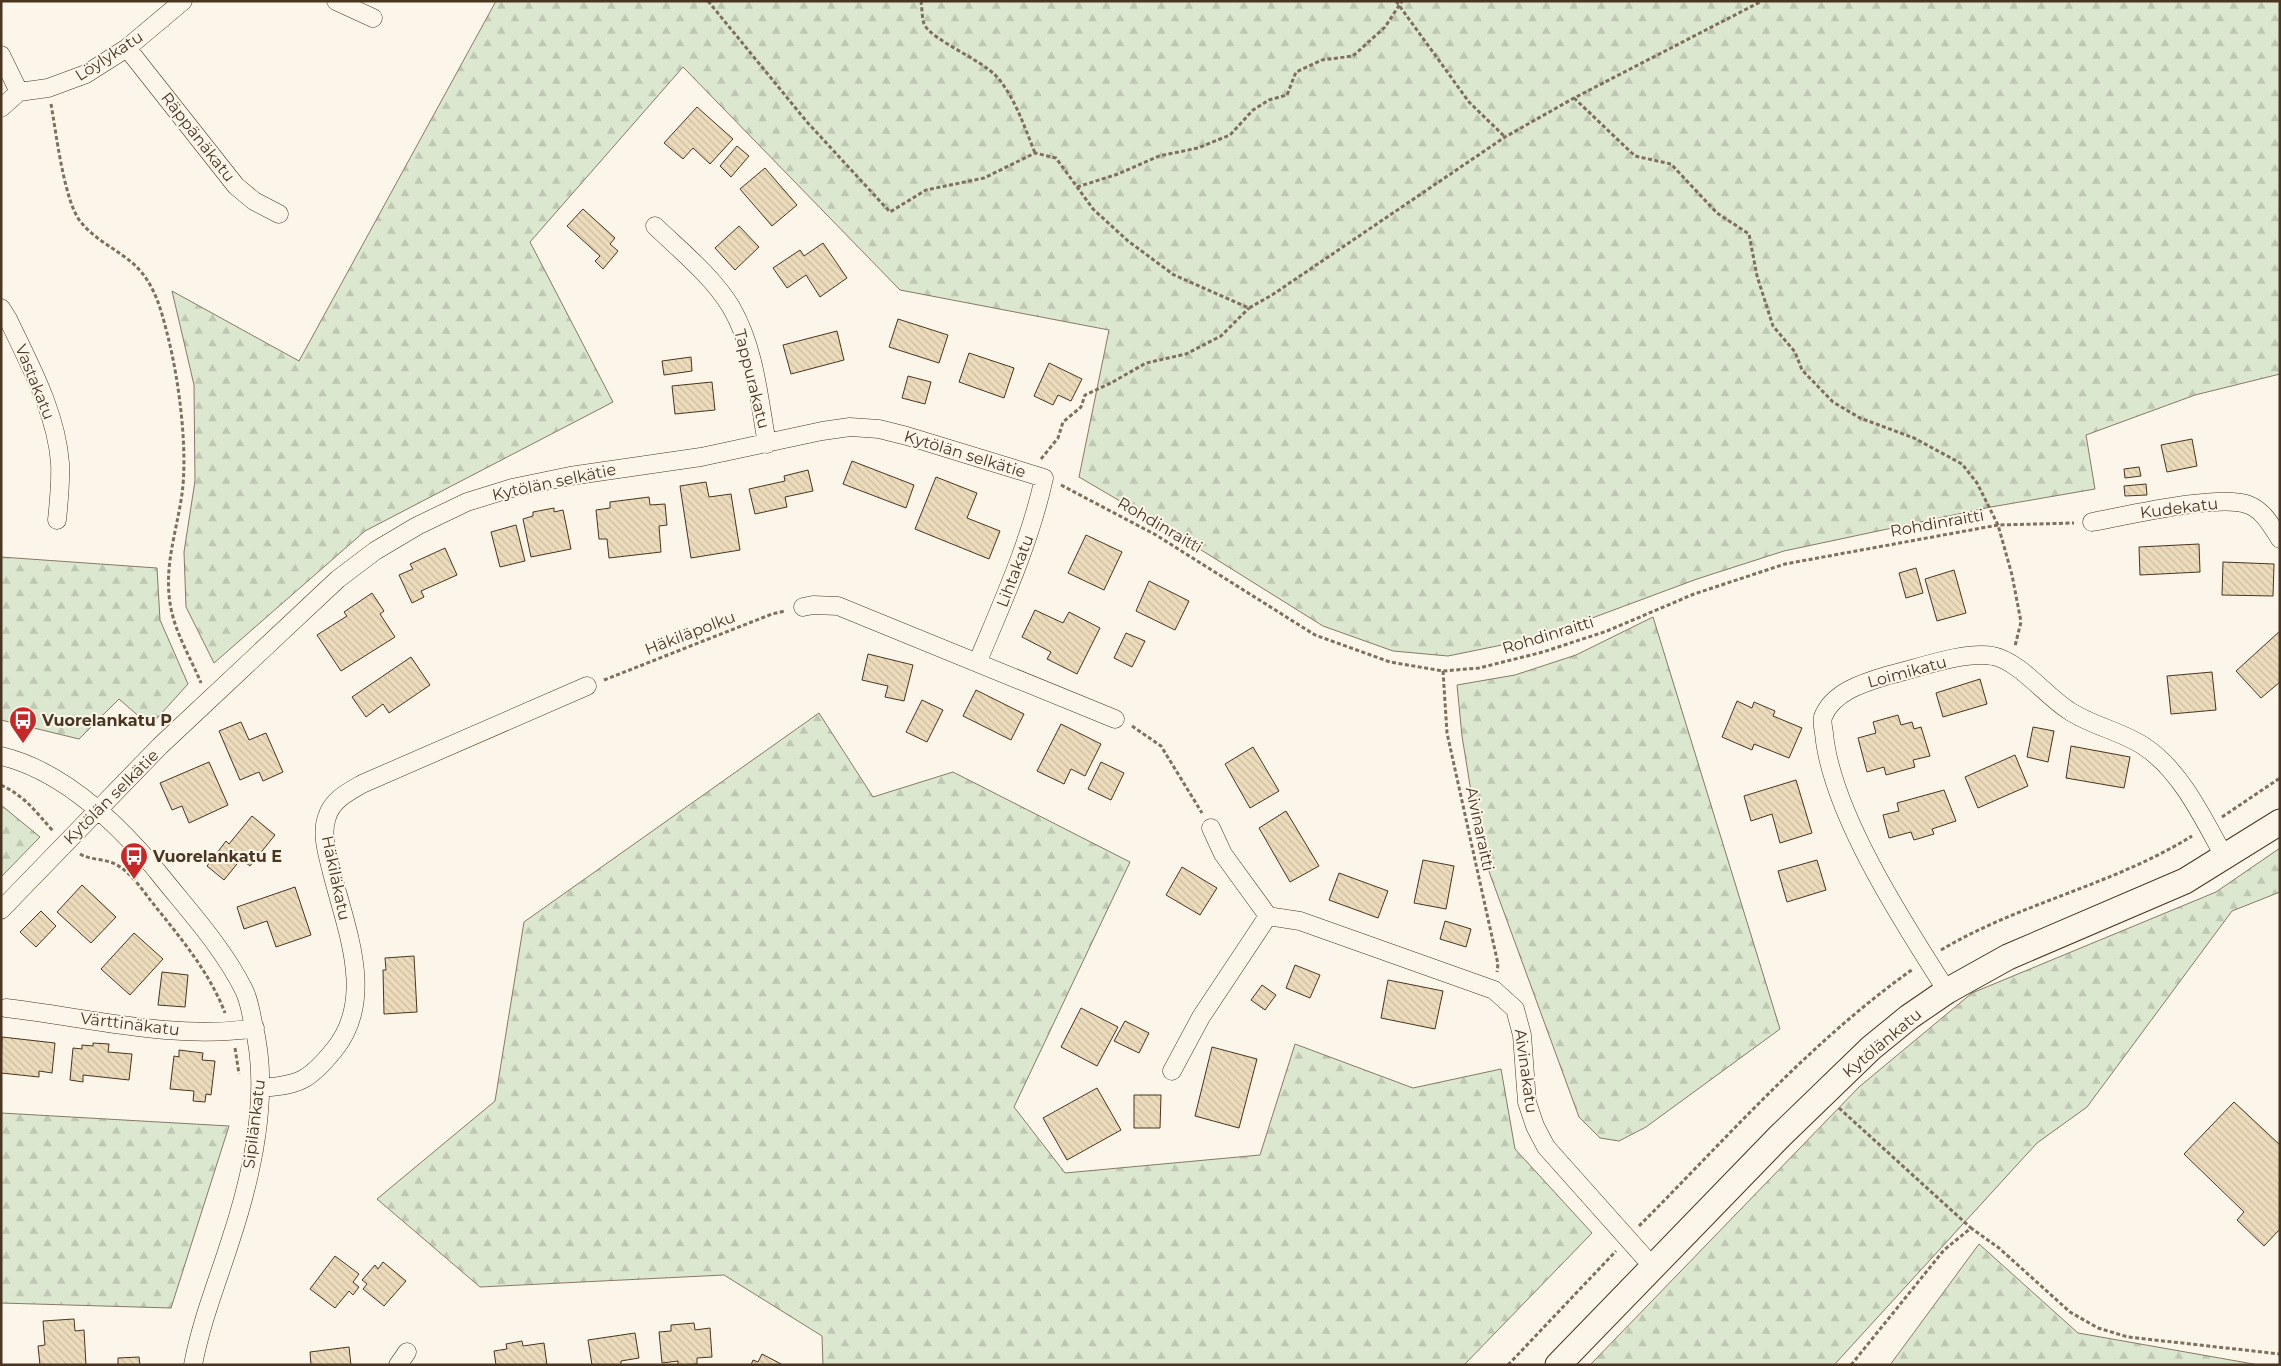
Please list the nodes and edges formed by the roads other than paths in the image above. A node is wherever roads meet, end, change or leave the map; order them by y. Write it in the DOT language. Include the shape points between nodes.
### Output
graph roads {
  1 [pos="183,1"];
  2 [pos="336,1"];
  3 [pos="373,18"];
  4 [pos="127,48"];
  5 [pos="1,55"];
  6 [pos="19,92"];
  7 [pos="1,108"];
  8 [pos="279,214"];
  9 [pos="655,226"];
  10 [pos="1,308"];
  11 [pos="768,444"];
  12 [pos="1044,478"];
  13 [pos="57,520"];
  14 [pos="2092,522"];
  15 [pos="2280,539"];
  16 [pos="803,608"];
  17 [pos="978,661"];
  18 [pos="587,686"];
  19 [pos="1115,719"];
  20 [pos="1,756"];
  21 [pos="98,809"];
  22 [pos="2280,822"];
  23 [pos="1211,828"];
  24 [pos="2225,858"];
  25 [pos="1,910"];
  26 [pos="1268,916"];
  27 [pos="1947,992"];
  28 [pos="6,1008"];
  29 [pos="255,1028"];
  30 [pos="1172,1071"];
  31 [pos="261,1088"];
  32 [pos="1653,1267"];
  33 [pos="193,1365"];
  34 [pos="1558,1365"];
  1 -- 4 [label="street, Löylykatu"];
  2 -- 3 [label="street"];
  4 -- 6 [label="street, Löylykatu" via="86,74 48,88"];
  4 -- 8 [label="street, Räppänäkatu" via="236,186 254,201"];
  5 -- 6 [label="street"];
  6 -- 7 [label="street"];
  9 -- 11 [label="street, Tappurakatu" via="707,277 731,306 744,334"];
  10 -- 13 [label="street, Vastakatu" via="44,397 56,437 60,489"];
  11 -- 12 [label="street, Kytölän selkätie" via="822,431 879,429"];
  11 -- 21 [label="street, Kytölän selkätie" via="512,488 467,502 418,526 375,551 338,579"];
  12 -- 17 [label="street, Lihtakatu" via="1021,558"];
  14 -- 15 [label="street, Kudekatu" via="2219,502 2249,505 2267,519"];
  16 -- 17 [label="street" via="838,606"];
  17 -- 19 [label="street"];
  18 -- 31 [label="street, Häkiläkatu" via="362,784 333,805 326,817 325,835 353,955 356,1009 344,1038 309,1077 291,1086"];
  20 -- 21 [label="street, Sipilänkatu" via="66,786"];
  21 -- 25 [label="street, Kytölän selkätie"];
  21 -- 29 [label="street, Sipilänkatu" via="152,866 224,957 245,991"];
  22 -- 24 [label="street, Kytölänkatu"];
  23 -- 26 [label="street" via="1223,854"];
  24 -- 27 [label="street, Kytölänkatu" via="2150,898 2008,957"];
  24 -- 27 [label="street, Loimikatu" via="2184,788 2166,766 2145,747 2069,711 2012,664 1994,656 1972,655 1864,682 1836,698 1822,718 1826,752 1844,806 1863,848"];
  26 -- 30 [label="street" via="1211,1001"];
  26 -- 32 [label="street, Aivinakatu" via="1300,921 1494,990 1515,1008 1522,1035 1527,1102 1546,1147"];
  27 -- 32 [label="street, Kytölänkatu" via="1871,1048"];
  28 -- 29 [label="street, Värttinäkatu" via="179,1031 233,1032"];
  29 -- 31 [label="street, Sipilänkatu"];
  31 -- 33 [label="street, Sipilänkatu" via="251,1166"];
  32 -- 34 [label="street, Kytölänkatu"];
}
